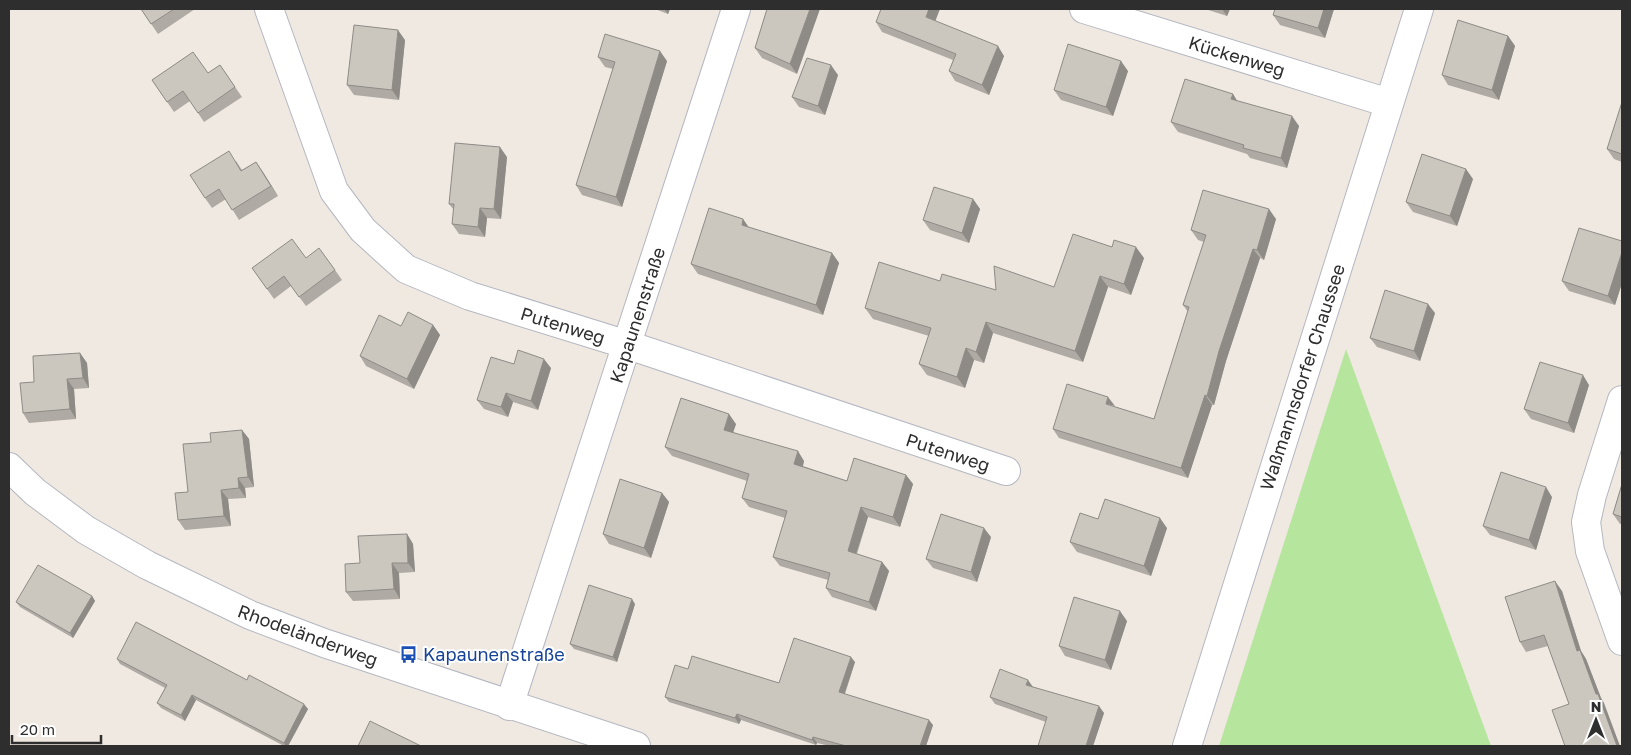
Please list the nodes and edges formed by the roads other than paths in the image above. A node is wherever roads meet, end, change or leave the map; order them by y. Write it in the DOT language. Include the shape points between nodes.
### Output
graph roads {
  1 [pos="269,9"];
  2 [pos="736,9"];
  3 [pos="1084,9"];
  4 [pos="1419,9"];
  5 [pos="1389,103"];
  6 [pos="628,345"];
  7 [pos="1622,400"];
  8 [pos="9,467"];
  9 [pos="1006,471"];
  10 [pos="1622,641"];
  11 [pos="509,706"];
  12 [pos="636,746"];
  13 [pos="1187,746"];
  1 -- 6 [label="street, Putenweg" via="334,191 363,230 406,268 470,296"];
  2 -- 6 [label="street, Kapaunenstraße"];
  3 -- 5 [label="street, Kückenweg"];
  4 -- 5 [label="street, Waßmannsdorfer Chaussee"];
  5 -- 13 [label="street, Waßmannsdorfer Chaussee"];
  6 -- 9 [label="street, Putenweg"];
  6 -- 11 [label="street, Kapaunenstraße"];
  7 -- 10 [label="street" via="1586,522 1590,551"];
  8 -- 11 [label="street, Rhodeländerweg" via="86,530 147,566 250,615"];
  11 -- 12 [label="street, Rhodeländerweg"];
}
